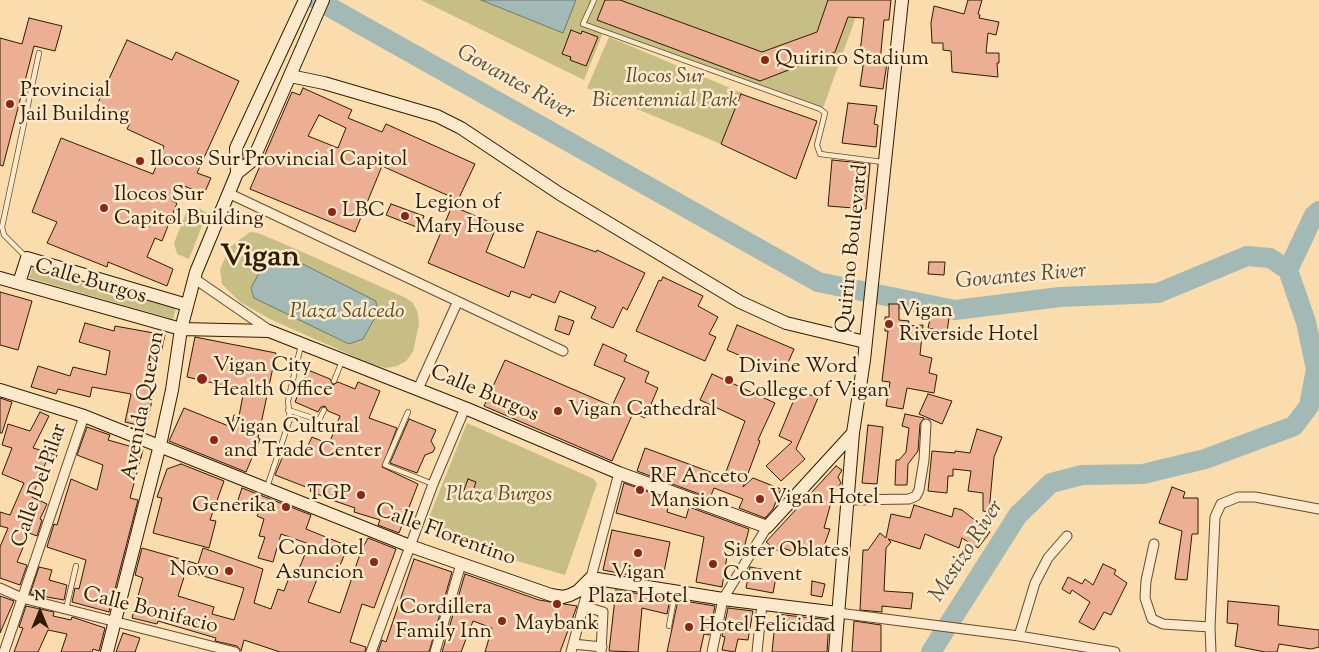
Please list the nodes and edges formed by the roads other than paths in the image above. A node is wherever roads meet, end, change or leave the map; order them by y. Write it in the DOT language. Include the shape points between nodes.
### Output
graph roads {
  1 [pos="305,0"];
  2 [pos="323,0"];
  3 [pos="594,0"];
  4 [pos="902,0"];
  5 [pos="294,24"];
  6 [pos="309,32"];
  7 [pos="39,53"];
  8 [pos="290,76"];
  9 [pos="883,162"];
  10 [pos="237,173"];
  11 [pos="228,193"];
  12 [pos="27,258"];
  13 [pos="0,278"];
  14 [pos="195,279"];
  15 [pos="20,283"];
  16 [pos="457,303"];
  17 [pos="187,305"];
  18 [pos="181,329"];
  19 [pos="269,331"];
  20 [pos="865,342"];
  21 [pos="301,343"];
  22 [pos="563,351"];
  23 [pos="342,359"];
  24 [pos="334,381"];
  25 [pos="418,389"];
  26 [pos="0,390"];
  27 [pos="465,408"];
  28 [pos="288,410"];
  29 [pos="324,410"];
  30 [pos="408,412"];
  31 [pos="84,416"];
  32 [pos="926,424"];
  33 [pos="853,433"];
  34 [pos="160,445"];
  35 [pos="619,473"];
  36 [pos="433,484"];
  37 [pos="266,488"];
  38 [pos="849,500"];
  39 [pos="1319,509"];
  40 [pos="767,527"];
  41 [pos="1067,536"];
  42 [pos="1154,544"];
  43 [pos="410,546"];
  44 [pos="461,564"];
  45 [pos="76,566"];
  46 [pos="591,578"];
  47 [pos="0,588"];
  48 [pos="675,591"];
  49 [pos="22,598"];
  50 [pos="724,598"];
  51 [pos="762,604"];
  52 [pos="583,606"];
  53 [pos="66,609"];
  54 [pos="838,613"];
  55 [pos="115,622"];
  56 [pos="669,626"];
  57 [pos="1210,627"];
  58 [pos="1019,636"];
  59 [pos="201,642"];
  60 [pos="572,648"];
  61 [pos="601,649"];
  62 [pos="4,652"];
  63 [pos="108,652"];
  64 [pos="197,652"];
  65 [pos="235,652"];
  66 [pos="371,652"];
  67 [pos="435,652"];
  68 [pos="712,652"];
  69 [pos="757,652"];
  70 [pos="834,652"];
  71 [pos="1115,652"];
  72 [pos="1211,652"];
  1 -- 5 [label="street, Avenida Quezon"];
  2 -- 6 [label="street, Avenida Quezon"];
  3 -- 9 [label="lane" via="583,24 820,109 825,113 817,145 820,154"];
  4 -- 9 [label="street, Quirino Boulevard"];
  5 -- 6 [label="street"];
  5 -- 10 [label="street, Avenida Quezon" via="236,148"];
  6 -- 8 [label="street, Avenida Quezon"];
  7 -- 12 [label="lane" via="2,227 4,235"];
  8 -- 10 [label="street, Avenida Quezon" via="253,160"];
  8 -- 20 [label="street" via="437,116 740,302 786,323"];
  9 -- 20 [label="street, Quirino Boulevard"];
  10 -- 11 [label="street, Avenida Quezon"];
  11 -- 14 [label="street, Avenida Quezon"];
  11 -- 16 [label="street"];
  12 -- 15 [label="street, Calle Burgos"];
  12 -- 17 [label="street, Calle Burgos"];
  13 -- 15 [label="street, Calle Burgos"];
  14 -- 17 [label="street, Avenida Quezon"];
  14 -- 19 [label="street, Calle Burgos"];
  15 -- 18 [label="street, Calle Burgos"];
  16 -- 22 [label="street"];
  16 -- 25 [label="street"];
  17 -- 18 [label="street, Avenida Quezon"];
  18 -- 19 [label="street, Calle Burgos"];
  18 -- 34 [label="street, Avenida Quezon"];
  19 -- 21 [label="street, Calle Burgos"];
  20 -- 33 [label="street, Quirino Boulevard"];
  21 -- 23 [label="street, Calle Burgos"];
  21 -- 28 [label="lane"];
  23 -- 24 [label="lane"];
  23 -- 25 [label="street, Calle Burgos"];
  25 -- 27 [label="street, Calle Burgos"];
  26 -- 31 [label="street, Calle Florentino"];
  27 -- 35 [label="street, Calle Burgos"];
  27 -- 36 [label="street"];
  28 -- 29 [label="lane" via="319,420"];
  28 -- 37 [label="lane" via="290,419"];
  30 -- 36 [label="lane" via="385,465"];
  31 -- 34 [label="street, Calle Florentino"];
  31 -- 49 [label="street, Calle Del Pilar"];
  32 -- 38 [label="street" via="924,460 916,496 909,499"];
  33 -- 38 [label="street, Quirino Boulevard"];
  33 -- 40 [label="street"];
  34 -- 37 [label="street, Calle Florentino"];
  34 -- 55 [label="street, Avenida Quezon"];
  35 -- 40 [label="street, Calle Burgos"];
  35 -- 46 [label="street"];
  36 -- 43 [label="street"];
  37 -- 43 [label="street, Calle Florentino"];
  38 -- 54 [label="street, Quirino Boulevard"];
  39 -- 57 [label="street" via="1255,497 1238,497 1221,504 1215,517"];
  40 -- 50 [label="street"];
  41 -- 58 [label="street" via="1048,558 1035,583"];
  42 -- 57 [label="street" via="1146,581 1147,612 1163,624"];
  43 -- 44 [label="street, Calle Florentino"];
  43 -- 66 [label="street"];
  44 -- 46 [label="street, Calle Florentino" via="563,597 578,591"];
  44 -- 67 [label="street"];
  45 -- 53 [label="lane"];
  46 -- 48 [label="street"];
  46 -- 52 [label="street"];
  47 -- 49 [label="street, Calle Bonifacio"];
  48 -- 50 [label="street"];
  48 -- 56 [label="lane"];
  49 -- 53 [label="street, Calle Bonifacio"];
  49 -- 62 [label="street, Calle Del Pilar"];
  50 -- 51 [label="street"];
  50 -- 68 [label="street"];
  51 -- 54 [label="street"];
  51 -- 69 [label="street"];
  52 -- 60 [label="street"];
  52 -- 61 [label="street" via="603,612"];
  53 -- 55 [label="street, Calle Bonifacio"];
  54 -- 58 [label="street"];
  54 -- 70 [label="street, Quirino Boulevard"];
  55 -- 59 [label="street, Calle Bonifacio"];
  55 -- 63 [label="street, Avenida Quezon"];
  57 -- 72 [label="street"];
  58 -- 71 [label="street"];
  59 -- 64 [label="street"];
  59 -- 65 [label="street, Calle Bonifacio"];
  60 -- 61 [label="street"];
}
